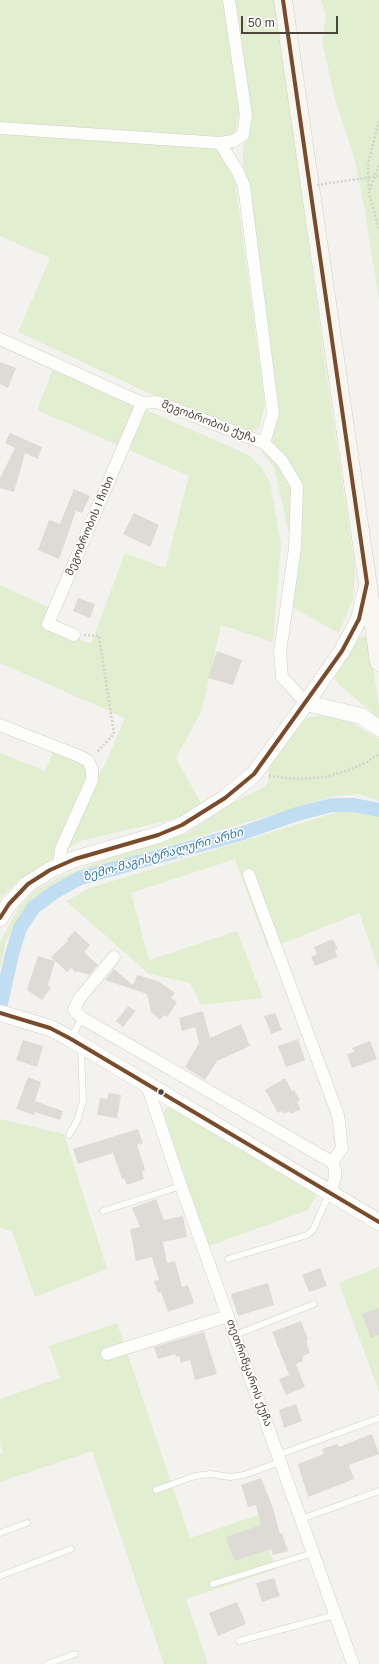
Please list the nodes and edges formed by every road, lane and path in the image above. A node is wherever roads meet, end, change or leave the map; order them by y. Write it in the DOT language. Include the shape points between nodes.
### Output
graph roads {
  1 [pos="229,0"];
  2 [pos="283,0"];
  3 [pos="379,122"];
  4 [pos="0,128"];
  5 [pos="220,143"];
  6 [pos="379,164"];
  7 [pos="379,176"];
  8 [pos="317,185"];
  9 [pos="369,193"];
  10 [pos="379,229"];
  11 [pos="0,339"];
  12 [pos="142,403"];
  13 [pos="264,443"];
  14 [pos="367,583"];
  15 [pos="74,635"];
  16 [pos="379,662"];
  17 [pos="306,704"];
  18 [pos="0,725"];
  19 [pos="379,728"];
  20 [pos="379,754"];
  21 [pos="88,761"];
  22 [pos="254,774"];
  23 [pos="64,864"];
  24 [pos="250,874"];
  25 [pos="0,918"];
  26 [pos="114,958"];
  27 [pos="0,1013"];
  28 [pos="82,1018"];
  29 [pos="76,1042"];
  30 [pos="146,1082"];
  31 [pos="69,1135"];
  32 [pos="332,1162"];
  33 [pos="181,1186"];
  34 [pos="330,1192"];
  35 [pos="103,1211"];
  36 [pos="379,1222"];
  37 [pos="228,1258"];
  38 [pos="314,1304"];
  39 [pos="228,1316"];
  40 [pos="235,1335"];
  41 [pos="107,1354"];
  42 [pos="379,1418"];
  43 [pos="279,1458"];
  44 [pos="156,1490"];
  45 [pos="379,1491"];
  46 [pos="301,1519"];
  47 [pos="27,1523"];
  48 [pos="0,1533"];
  49 [pos="71,1549"];
  50 [pos="313,1553"];
  51 [pos="0,1576"];
  52 [pos="213,1584"];
  53 [pos="335,1615"];
  54 [pos="239,1641"];
  55 [pos="75,1654"];
  56 [pos="47,1664"];
  57 [pos="353,1664"];
  1 -- 5 [label="street" via="246,115 243,135 233,141"];
  2 -- 14 [label="main road"];
  3 -- 9 [label="path" via="368,164"];
  4 -- 5 [label="street"];
  5 -- 13 [label="street" via="244,186 273,413"];
  6 -- 9 [label="path"];
  7 -- 8 [label="path, bridge"];
  9 -- 10 [label="path"];
  11 -- 12 [label="street, მეგობრობის ქუჩა"];
  12 -- 13 [label="street, მეგობრობის ქუჩა" via="157,402"];
  12 -- 15 [label="street, მეგობრობის I ჩიხი" via="48,624"];
  13 -- 17 [label="street, მეგობრობის ქუჩა" via="282,460 297,486 295,548 280,652 282,677"];
  14 -- 16 [label="main road"];
  14 -- 17 [label="street" via="359,618 342,651"];
  15 -- 21 [label="path" via="99,636 114,734"];
  17 -- 19 [label="street" via="361,716"];
  17 -- 22 [label="street"];
  18 -- 21 [label="street"];
  20 -- 22 [label="path" via="366,763 325,777 297,779"];
  21 -- 23 [label="street" via="92,769 92,780 61,849 60,856"];
  22 -- 23 [label="street" via="225,798 182,825"];
  23 -- 25 [label="street" via="28,884"];
  24 -- 32 [label="street" via="338,1115 342,1148"];
  26 -- 28 [label="street" via="79,999 74,1010"];
  27 -- 29 [label="street" via="50,1028"];
  28 -- 29 [label="lane"];
  28 -- 32 [label="street"];
  29 -- 30 [label="street"];
  29 -- 31 [label="lane" via="83,1101 77,1121"];
  30 -- 33 [label="street, თეთრიწყაროს ქუჩა"];
  30 -- 34 [label="street"];
  32 -- 34 [label="street" via="335,1178"];
  33 -- 35 [label="lane"];
  33 -- 39 [label="street, თეთრიწყაროს ქუჩა"];
  34 -- 36 [label="street"];
  34 -- 37 [label="lane" via="313,1230 307,1235"];
  38 -- 40 [label="lane"];
  39 -- 40 [label="street, თეთრიწყაროს ქუჩა"];
  39 -- 41 [label="street"];
  40 -- 43 [label="street, თეთრიწყაროს ქუჩა"];
  42 -- 43 [label="lane"];
  43 -- 44 [label="lane" via="244,1474 230,1477 211,1474 195,1476"];
  43 -- 46 [label="street, თეთრიწყაროს ქუჩა"];
  45 -- 46 [label="lane"];
  46 -- 50 [label="street, თეთრიწყაროს ქუჩა"];
  47 -- 48 [label="lane"];
  49 -- 51 [label="lane"];
  50 -- 52 [label="lane"];
  50 -- 53 [label="street, თეთრიწყაროს ქუჩა"];
  53 -- 54 [label="lane"];
  53 -- 57 [label="street, თეთრიწყაროს ქუჩა"];
  55 -- 56 [label="lane"];
}
